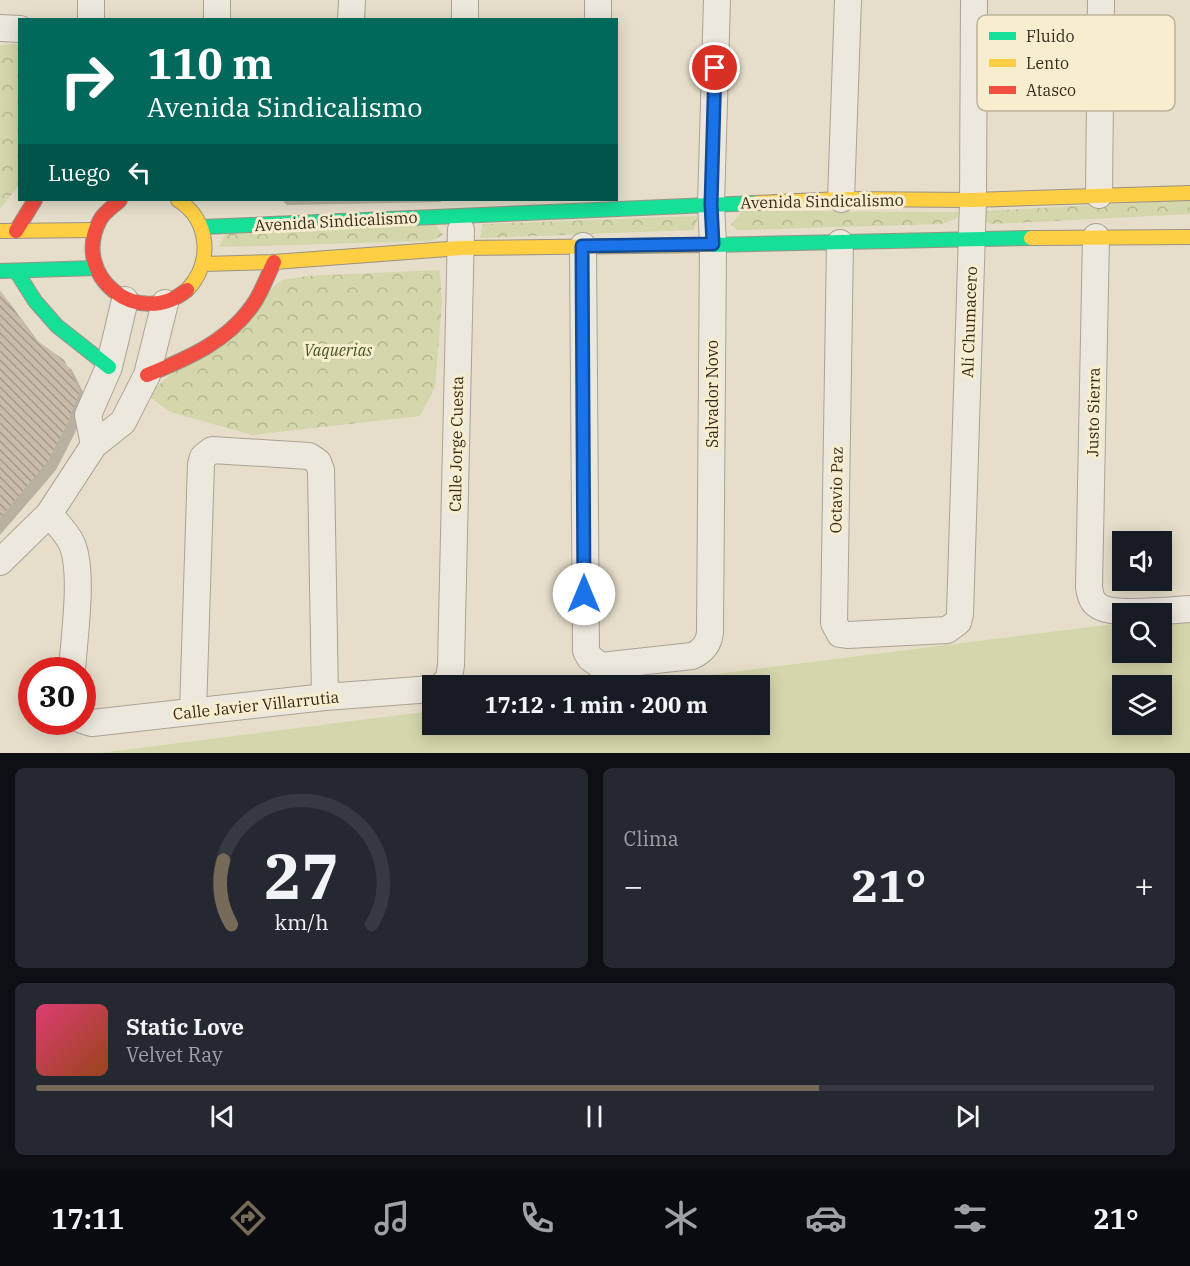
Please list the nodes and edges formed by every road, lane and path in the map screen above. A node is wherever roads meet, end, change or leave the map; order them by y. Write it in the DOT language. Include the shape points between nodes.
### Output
graph roads {
  1 [pos="91,0"];
  2 [pos="217,0"];
  3 [pos="352,0"];
  4 [pos="465,0"];
  5 [pos="598,0"];
  6 [pos="717,0"];
  7 [pos="848,0"];
  8 [pos="974,0"];
  9 [pos="1101,0"];
  10 [pos="1101,15"];
  11 [pos="91,18"];
  12 [pos="216,18"];
  13 [pos="351,18"];
  14 [pos="465,18"];
  15 [pos="598,18"];
  16 [pos="0,28"];
  17 [pos="18,29"];
  18 [pos="1100,111"];
  19 [pos="1190,193"];
  20 [pos="1099,195"];
  21 [pos="841,199"];
  22 [pos="973,200"];
  23 [pos="34,201"];
  24 [pos="118,201"];
  25 [pos="179,201"];
  26 [pos="594,204"];
  27 [pos="711,204"];
  28 [pos="462,207"];
  29 [pos="266,208"];
  30 [pos="276,224"];
  31 [pos="202,227"];
  32 [pos="95,230"];
  33 [pos="0,231"];
  34 [pos="16,231"];
  35 [pos="1096,237"];
  36 [pos="1190,237"];
  37 [pos="972,238"];
  38 [pos="840,243"];
  39 [pos="713,244"];
  40 [pos="582,246"];
  41 [pos="460,248"];
  42 [pos="274,262"];
  43 [pos="203,264"];
  44 [pos="96,268"];
  45 [pos="0,271"];
  46 [pos="16,271"];
  47 [pos="125,300"];
  48 [pos="165,303"];
  49 [pos="109,367"];
  50 [pos="147,375"];
  51 [pos="94,446"];
  52 [pos="49,514"];
  53 [pos="0,562"];
  54 [pos="1190,609"];
  55 [pos="940,631"];
  56 [pos="73,657"];
  57 [pos="449,675"];
  58 [pos="422,689"];
  59 [pos="325,696"];
  60 [pos="194,711"];
  61 [pos="96,723"];
  1 -- 11 [label="street"];
  2 -- 12 [label="street"];
  3 -- 13 [label="street"];
  4 -- 14 [label="street"];
  5 -- 15 [label="street"];
  6 -- 27 [label="street, Salvador Novo"];
  7 -- 21 [label="street"];
  8 -- 22 [label="street, Alí Chumacero"];
  9 -- 10 [label="street"];
  16 -- 17 [label="street"];
  18 -- 20 [label="street"];
  19 -- 20 [label="street, Avenida Sindicalismo"];
  20 -- 22 [label="street, Avenida Sindicalismo"];
  21 -- 22 [label="street, Avenida Sindicalismo"];
  21 -- 27 [label="street, Avenida Sindicalismo"];
  22 -- 37 [label="street, Alí Chumacero"];
  23 -- 34 [label="street"];
  24 -- 32 [label="street" via="102,216"];
  25 -- 31 [label="street" via="194,213"];
  26 -- 27 [label="street, Avenida Sindicalismo"];
  26 -- 28 [label="street, Avenida Sindicalismo"];
  27 -- 39 [label="street, Salvador Novo"];
  28 -- 30 [label="street, Avenida Sindicalismo"];
  28 -- 41 [label="street, Calle Jorge Cuesta"];
  29 -- 30 [label="street"];
  30 -- 31 [label="street, Avenida Sindicalismo"];
  31 -- 43 [label="street"];
  32 -- 34 [label="street"];
  32 -- 44 [label="street" via="92,256"];
  33 -- 34 [label="street"];
  35 -- 36 [label="street, Avenida Sindicalismo"];
  35 -- 37 [label="street, Avenida Sindicalismo"];
  35 -- 54 [label="street, Justo Sierra" via="1089,587 1094,603 1111,612"];
  37 -- 38 [label="street, Avenida Sindicalismo"];
  37 -- 55 [label="street, Alí Chumacero" via="960,614 954,627"];
  38 -- 39 [label="street, Avenida Sindicalismo"];
  38 -- 55 [label="street, Octavio Paz" via="834,623 840,634 848,635"];
  39 -- 40 [label="street, Avenida Sindicalismo"];
  39 -- 40 [label="street, Salvador Novo" via="710,639 692,656 608,666 590,658 585,641"];
  40 -- 41 [label="street, Avenida Sindicalismo"];
  41 -- 42 [label="street, Avenida Sindicalismo"];
  41 -- 57 [label="street, Calle Jorge Cuesta"];
  42 -- 43 [label="street, Avenida Sindicalismo"];
  42 -- 50 [label="street" via="256,301 224,335 198,354"];
  43 -- 48 [label="street" via="187,290"];
  44 -- 46 [label="street"];
  44 -- 47 [label="street" via="108,287"];
  45 -- 46 [label="street"];
  46 -- 49 [label="street" via="57,326"];
  47 -- 48 [label="street"];
  47 -- 49 [label="street"];
  48 -- 50 [label="street"];
  49 -- 51 [label="street" via="88,414"];
  50 -- 51 [label="street" via="123,422"];
  51 -- 52 [label="street"];
  52 -- 53 [label="street"];
  52 -- 56 [label="street" via="71,542 76,556"];
  58 -- 59 [label="street, Calle Javier Villarrutia"];
  59 -- 60 [label="street, Calle Javier Villarrutia"];
  59 -- 60 [label="street" via="318,462 309,456 212,450 201,465"];
  60 -- 61 [label="street, Calle Javier Villarrutia"];
}
